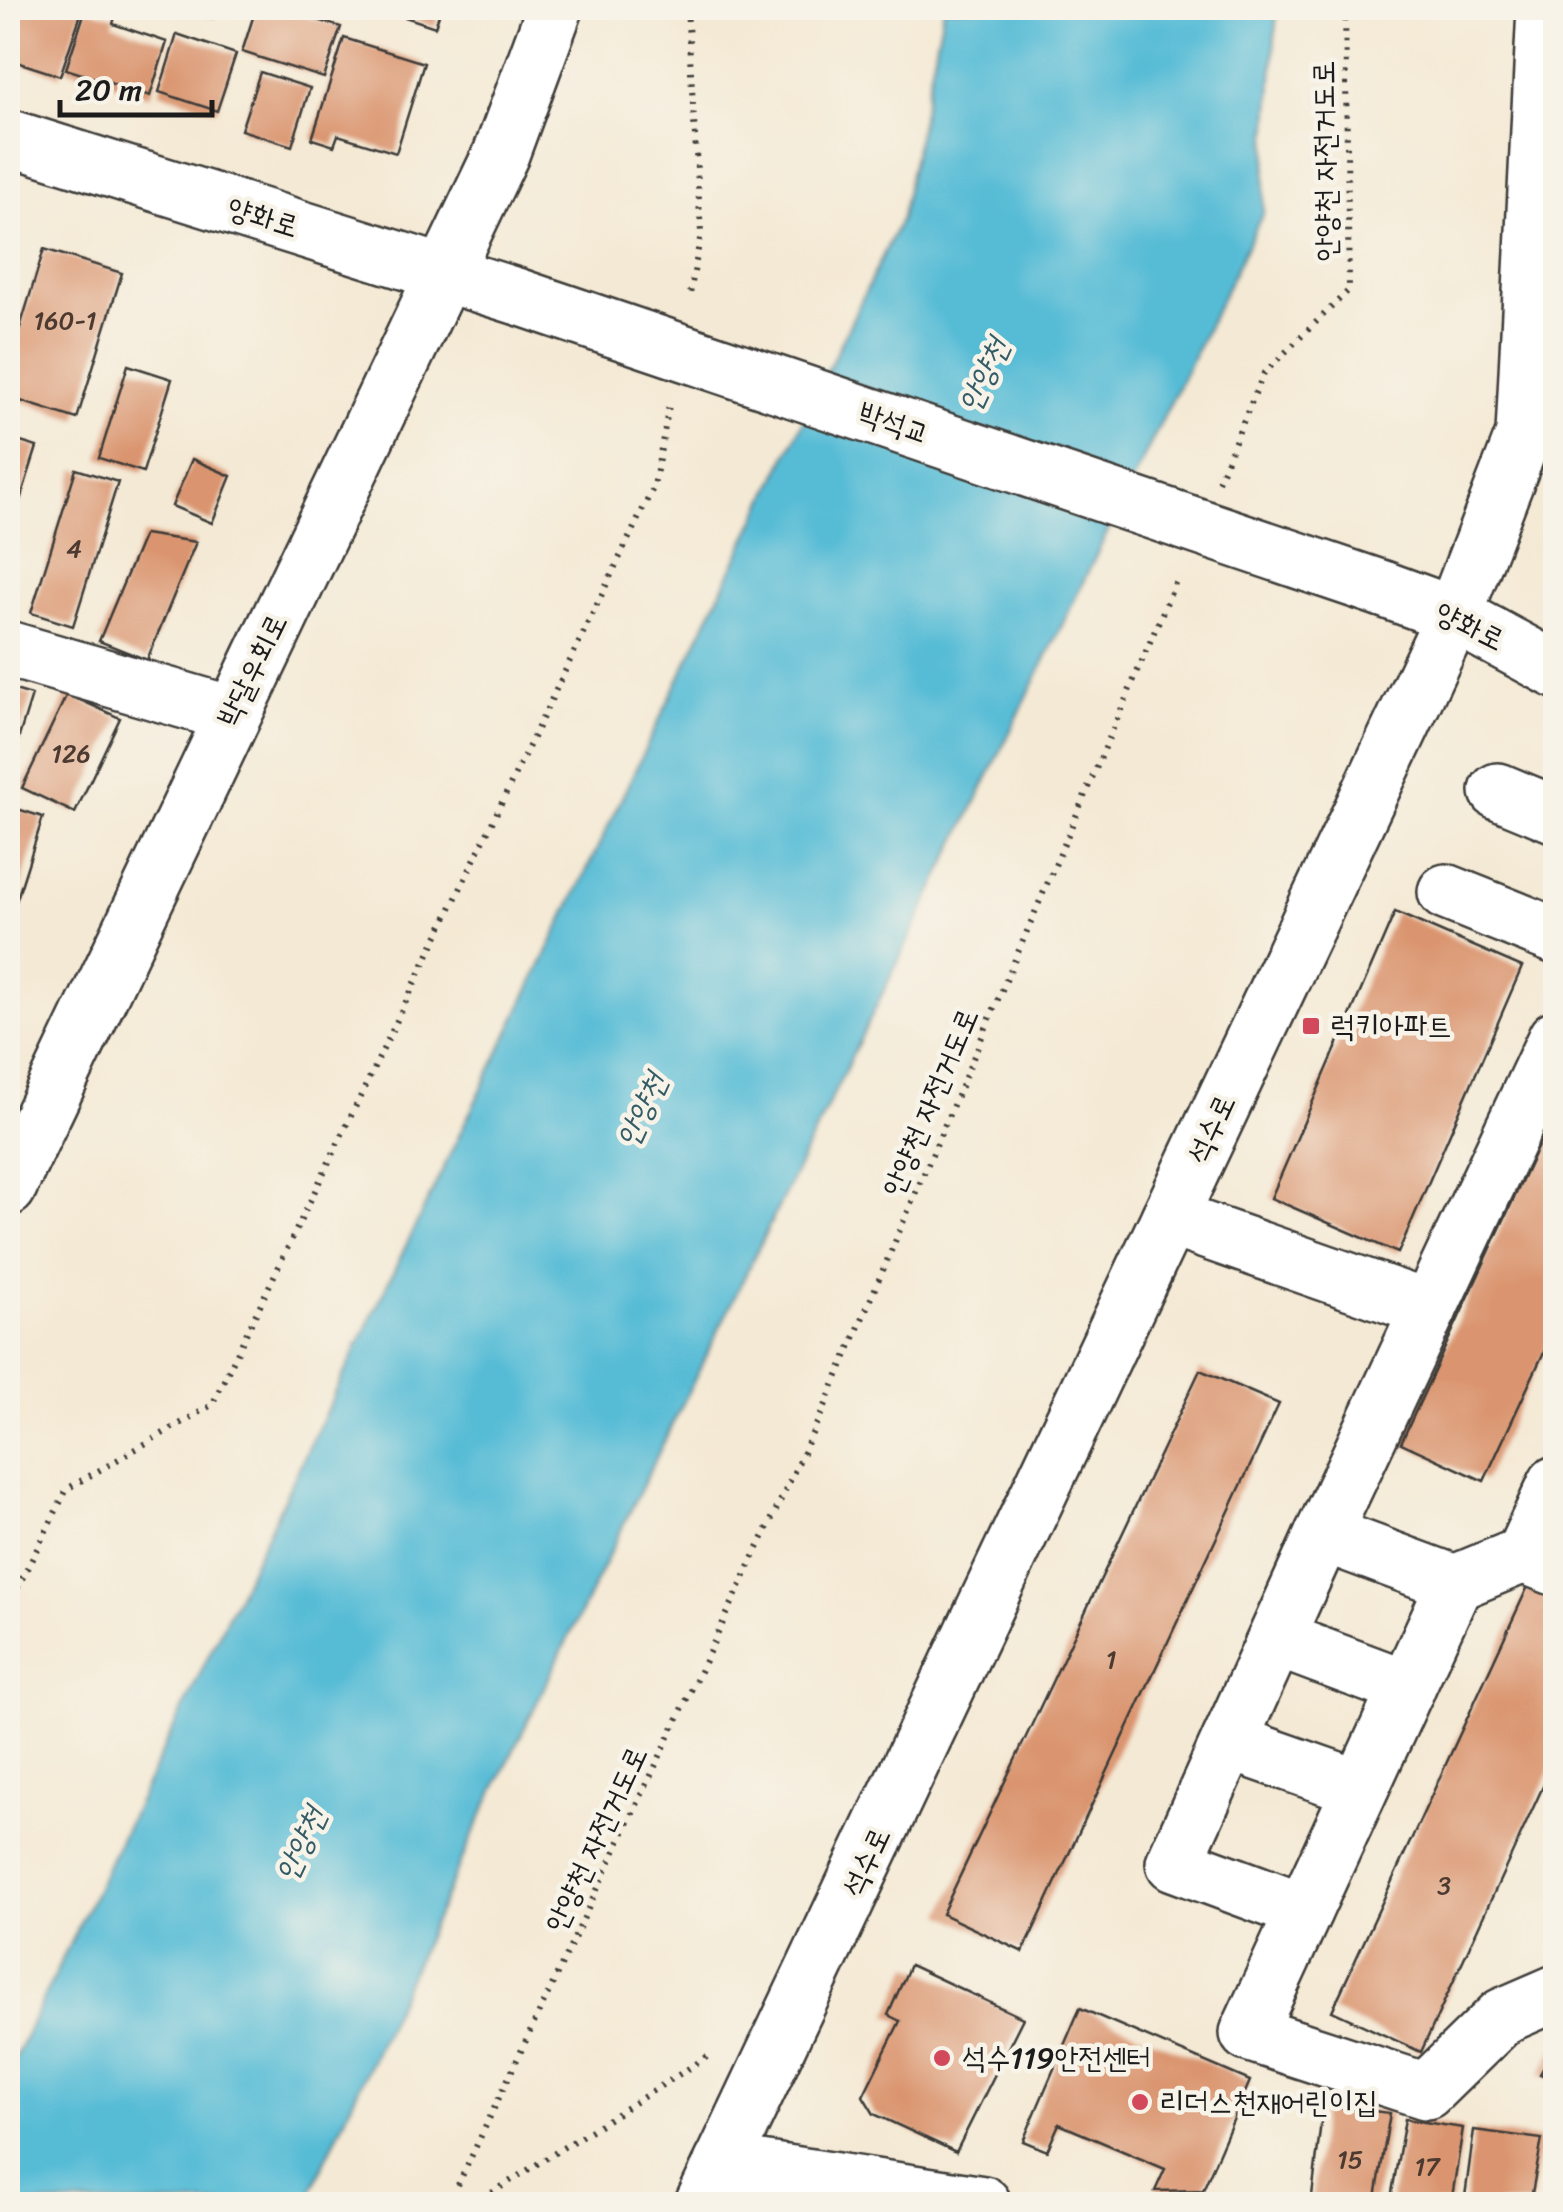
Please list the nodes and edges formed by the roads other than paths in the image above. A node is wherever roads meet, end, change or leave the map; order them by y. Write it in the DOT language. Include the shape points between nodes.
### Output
graph roads {
  1 [pos="555,8"];
  2 [pos="1545,8"];
  3 [pos="8,137"];
  4 [pos="443,274"];
  5 [pos="519,297"];
  6 [pos="1532,300"];
  7 [pos="1556,377"];
  8 [pos="1383,588"];
  9 [pos="1454,615"];
  10 [pos="8,649"];
  11 [pos="1556,670"];
  12 [pos="230,714"];
  13 [pos="1498,791"];
  14 [pos="1556,815"];
  15 [pos="1446,892"];
  16 [pos="1556,936"];
  17 [pos="1556,1038"];
  18 [pos="8,1188"];
  19 [pos="1170,1218"];
  20 [pos="1429,1309"];
  21 [pos="1556,1484"];
  22 [pos="1323,1534"];
  23 [pos="1539,1561"];
  24 [pos="1456,1582"];
  25 [pos="1276,1638"];
  26 [pos="1407,1688"];
  27 [pos="1228,1742"];
  28 [pos="1360,1788"];
  29 [pos="1304,1911"];
  30 [pos="1556,1993"];
  31 [pos="712,2184"];
  32 [pos="983,2204"];
  1 -- 4 [label="street, 박달우회로" via="501,154"];
  2 -- 6 [label="street, 석수로"];
  3 -- 4 [label="street, 양화로"];
  4 -- 5 [label="street, 양화로"];
  4 -- 12 [label="street, 박달우회로"];
  5 -- 8 [label="street, 박석교, bridge"];
  6 -- 7 [label="street"];
  6 -- 9 [label="street, 석수로" via="1524,434"];
  8 -- 9 [label="street, 양화로"];
  9 -- 11 [label="street, 양화로"];
  9 -- 19 [label="street, 석수로"];
  10 -- 12 [label="street"];
  12 -- 18 [label="street, 박달우회로"];
  13 -- 14 [label="street"];
  15 -- 16 [label="street"];
  17 -- 20 [label="street"];
  19 -- 20 [label="street"];
  19 -- 31 [label="street, 석수로"];
  20 -- 22 [label="street"];
  21 -- 23 [label="street"];
  22 -- 24 [label="street"];
  22 -- 25 [label="street"];
  23 -- 24 [label="street"];
  24 -- 26 [label="street"];
  25 -- 26 [label="street"];
  25 -- 27 [label="street"];
  26 -- 28 [label="street"];
  27 -- 28 [label="street"];
  27 -- 29 [label="street" via="1174,1864"];
  28 -- 29 [label="street"];
  29 -- 30 [label="street" via="1248,2032 1426,2090 1503,2016"];
  31 -- 32 [label="street"];
}
